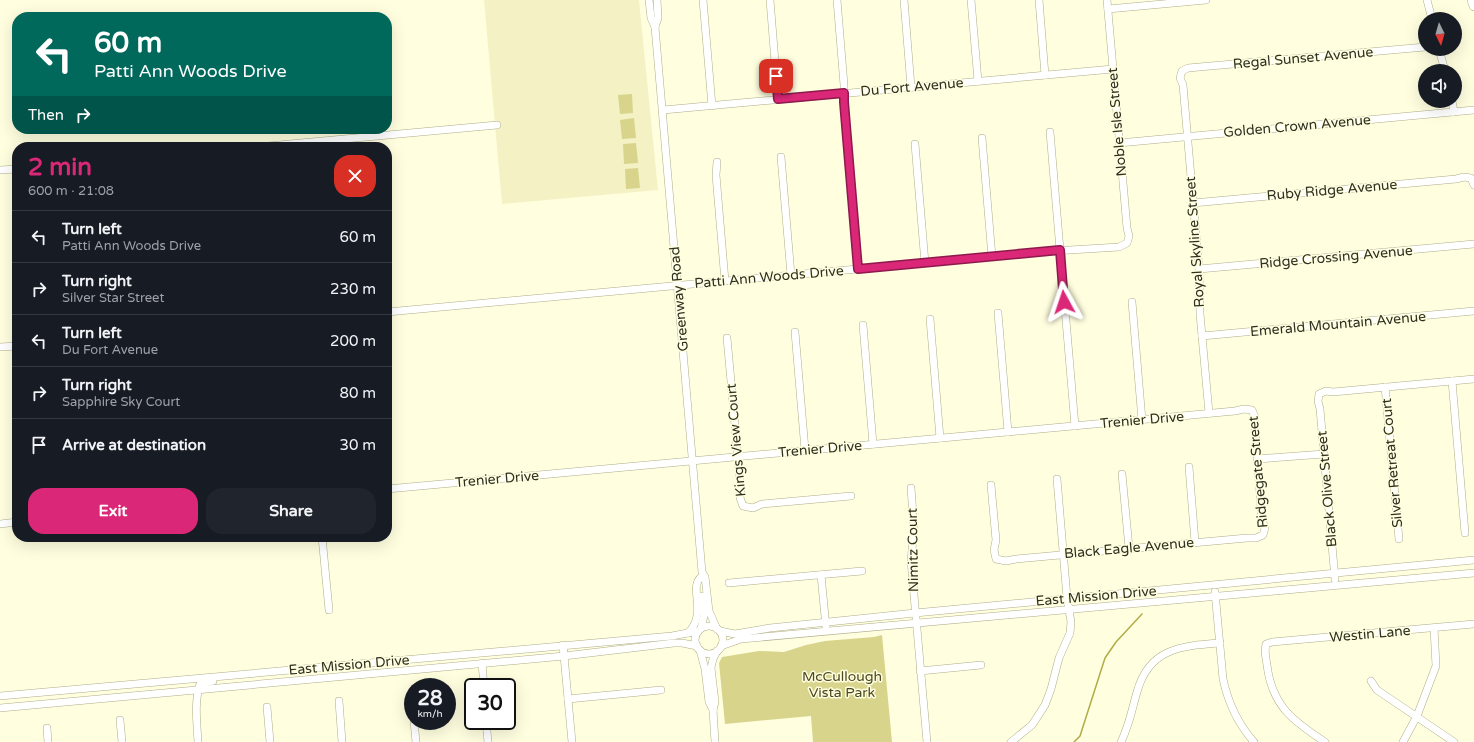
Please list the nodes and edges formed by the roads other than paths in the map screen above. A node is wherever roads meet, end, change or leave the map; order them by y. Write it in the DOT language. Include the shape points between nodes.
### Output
graph roads {
  1 [pos="649,0"];
  2 [pos="657,0"];
  3 [pos="703,0"];
  4 [pos="770,0"];
  5 [pos="837,0"];
  6 [pos="904,0"];
  7 [pos="971,0"];
  8 [pos="1038,0"];
  9 [pos="1107,0"];
  10 [pos="1206,0"];
  11 [pos="1427,0"];
  12 [pos="1472,0"];
  13 [pos="1474,6"];
  14 [pos="1108,9"];
  15 [pos="1430,12"];
  16 [pos="655,27"];
  17 [pos="1418,48"];
  18 [pos="1113,69"];
  19 [pos="1182,71"];
  20 [pos="1045,75"];
  21 [pos="978,81"];
  22 [pos="912,87"];
  23 [pos="844,93"];
  24 [pos="778,99"];
  25 [pos="712,106"];
  26 [pos="1453,108"];
  27 [pos="663,110"];
  28 [pos="1474,110"];
  29 [pos="1454,112"];
  30 [pos="497,125"];
  31 [pos="1050,132"];
  32 [pos="1187,136"];
  33 [pos="982,138"];
  34 [pos="312,142"];
  35 [pos="1119,142"];
  36 [pos="915,144"];
  37 [pos="781,157"];
  38 [pos="717,162"];
  39 [pos="12,169"];
  40 [pos="0,170"];
  41 [pos="1474,185"];
  42 [pos="1193,203"];
  43 [pos="1127,243"];
  44 [pos="1474,244"];
  45 [pos="1060,250"];
  46 [pos="992,257"];
  47 [pos="925,263"];
  48 [pos="858,269"];
  49 [pos="1198,269"];
  50 [pos="791,275"];
  51 [pos="725,281"];
  52 [pos="678,285"];
  53 [pos="1132,302"];
  54 [pos="1474,311"];
  55 [pos="392,312"];
  56 [pos="998,313"];
  57 [pos="930,319"];
  58 [pos="862,325"];
  59 [pos="796,332"];
  60 [pos="1202,336"];
  61 [pos="727,338"];
  62 [pos="12,346"];
  63 [pos="0,347"];
  64 [pos="1474,379"];
  65 [pos="1452,381"];
  66 [pos="1385,387"];
  67 [pos="1252,410"];
  68 [pos="1209,413"];
  69 [pos="1142,420"];
  70 [pos="1075,426"];
  71 [pos="1008,432"];
  72 [pos="940,438"];
  73 [pos="873,444"];
  74 [pos="805,450"];
  75 [pos="1324,454"];
  76 [pos="738,457"];
  77 [pos="1257,459"];
  78 [pos="693,461"];
  79 [pos="1189,467"];
  80 [pos="1122,474"];
  81 [pos="1057,479"];
  82 [pos="991,485"];
  83 [pos="911,488"];
  84 [pos="392,489"];
  85 [pos="851,496"];
  86 [pos="12,523"];
  87 [pos="0,524"];
  88 [pos="1465,533"];
  89 [pos="1263,535"];
  90 [pos="1399,538"];
  91 [pos="322,542"];
  92 [pos="1195,542"];
  93 [pos="1129,548"];
  94 [pos="1063,554"];
  95 [pos="1474,560"];
  96 [pos="862,571"];
  97 [pos="1474,573"];
  98 [pos="1335,574"];
  99 [pos="701,575"];
  100 [pos="821,575"];
  101 [pos="729,583"];
  102 [pos="1214,585"];
  103 [pos="1336,585"];
  104 [pos="1216,596"];
  105 [pos="1067,598"];
  106 [pos="329,610"];
  107 [pos="1070,610"];
  108 [pos="915,613"];
  109 [pos="826,623"];
  110 [pos="916,624"];
  111 [pos="1474,624"];
  112 [pos="1434,628"];
  113 [pos="700,630"];
  114 [pos="718,630"];
  115 [pos="826,631"];
  116 [pos="688,633"];
  117 [pos="1220,643"];
  118 [pos="563,645"];
  119 [pos="698,648"];
  120 [pos="719,648"];
  121 [pos="564,656"];
  122 [pos="482,663"];
  123 [pos="981,665"];
  124 [pos="272,671"];
  125 [pos="920,671"];
  126 [pos="483,678"];
  127 [pos="1371,681"];
  128 [pos="198,690"];
  129 [pos="661,690"];
  130 [pos="0,696"];
  131 [pos="568,699"];
  132 [pos="339,701"];
  133 [pos="267,707"];
  134 [pos="0,708"];
  135 [pos="713,710"];
  136 [pos="1417,716"];
  137 [pos="120,720"];
  138 [pos="47,728"];
  139 [pos="415,730"];
  140 [pos="487,730"];
  141 [pos="48,742"];
  142 [pos="122,742"];
  143 [pos="198,742"];
  144 [pos="270,742"];
  145 [pos="342,742"];
  146 [pos="416,742"];
  147 [pos="488,742"];
  148 [pos="572,742"];
  149 [pos="715,742"];
  150 [pos="927,742"];
  151 [pos="1011,742"];
  152 [pos="1121,742"];
  153 [pos="1254,742"];
  154 [pos="1325,742"];
  155 [pos="1403,742"];
  156 [pos="1454,742"];
  1 -- 16 [label="street, Greenway Road"];
  2 -- 16 [label="street, Greenway Road" via="658,18"];
  3 -- 25 [label="street"];
  4 -- 24 [label="street"];
  5 -- 23 [label="street"];
  6 -- 22 [label="street"];
  7 -- 21 [label="street"];
  8 -- 20 [label="street"];
  9 -- 14 [label="street, Noble Isle Street"];
  10 -- 14 [label="street"];
  11 -- 15 [label="street"];
  12 -- 13 [label="main road"];
  14 -- 18 [label="street, Noble Isle Street"];
  16 -- 27 [label="street, Greenway Road"];
  17 -- 19 [label="street, Regal Sunset Avenue" via="1188,68"];
  18 -- 20 [label="street, Du Fort Avenue"];
  18 -- 35 [label="street, Noble Isle Street"];
  19 -- 32 [label="street, Royal Skyline Street" via="1180,78 1183,85"];
  20 -- 21 [label="street, Du Fort Avenue"];
  21 -- 22 [label="street, Du Fort Avenue"];
  22 -- 23 [label="street, Du Fort Avenue"];
  23 -- 24 [label="street, Du Fort Avenue"];
  23 -- 48 [label="street"];
  24 -- 25 [label="street, Du Fort Avenue"];
  25 -- 27 [label="street, Du Fort Avenue"];
  26 -- 29 [label="street"];
  27 -- 52 [label="street, Greenway Road"];
  28 -- 29 [label="street, Golden Crown Avenue"];
  29 -- 32 [label="street, Golden Crown Avenue"];
  30 -- 34 [label="street"];
  31 -- 45 [label="street"];
  32 -- 35 [label="street, Golden Crown Avenue"];
  32 -- 42 [label="street, Royal Skyline Street"];
  33 -- 46 [label="street"];
  35 -- 43 [label="street, Noble Isle Street" via="1129,236"];
  36 -- 47 [label="street"];
  37 -- 50 [label="street"];
  38 -- 51 [label="street"];
  39 -- 40 [label="street"];
  41 -- 42 [label="street, Ruby Ridge Avenue" via="1471,178 1464,177"];
  42 -- 49 [label="street, Royal Skyline Street"];
  43 -- 45 [label="street, Patti Ann Woods Drive" via="1119,246"];
  44 -- 49 [label="street, Ridge Crossing Avenue"];
  45 -- 46 [label="street, Patti Ann Woods Drive"];
  45 -- 70 [label="street"];
  46 -- 47 [label="street, Patti Ann Woods Drive"];
  47 -- 48 [label="street, Patti Ann Woods Drive"];
  48 -- 50 [label="street, Patti Ann Woods Drive"];
  49 -- 60 [label="street, Royal Skyline Street"];
  50 -- 51 [label="street, Patti Ann Woods Drive"];
  51 -- 52 [label="street, Patti Ann Woods Drive"];
  52 -- 55 [label="street, Patti Ann Woods Drive"];
  52 -- 78 [label="street, Greenway Road"];
  53 -- 69 [label="street"];
  54 -- 60 [label="street, Emerald Mountain Avenue"];
  56 -- 71 [label="street"];
  57 -- 72 [label="street"];
  58 -- 73 [label="street"];
  59 -- 74 [label="street"];
  60 -- 68 [label="street, Royal Skyline Street"];
  61 -- 76 [label="street, Kings View Court"];
  62 -- 63 [label="street"];
  64 -- 65 [label="street"];
  65 -- 66 [label="street"];
  65 -- 88 [label="street"];
  66 -- 75 [label="street, Black Olive Street" via="1326,391 1319,394"];
  66 -- 90 [label="street, Silver Retreat Court"];
  67 -- 68 [label="street, Trenier Drive"];
  67 -- 77 [label="street, Ridgegate Street" via="1255,417"];
  68 -- 69 [label="street, Trenier Drive"];
  69 -- 70 [label="street, Trenier Drive"];
  70 -- 71 [label="street, Trenier Drive"];
  71 -- 72 [label="street, Trenier Drive"];
  72 -- 73 [label="street, Trenier Drive"];
  73 -- 74 [label="street, Trenier Drive"];
  74 -- 76 [label="street, Trenier Drive"];
  75 -- 77 [label="street"];
  75 -- 98 [label="street, Black Olive Street"];
  76 -- 78 [label="street, Trenier Drive"];
  76 -- 85 [label="street, Kings View Court" via="740,498 743,506 753,508 762,504"];
  77 -- 89 [label="street, Ridgegate Street" via="1262,520 1265,528"];
  78 -- 84 [label="street, Trenier Drive"];
  78 -- 99 [label="street, Greenway Road"];
  79 -- 92 [label="street"];
  80 -- 93 [label="street"];
  81 -- 94 [label="street"];
  82 -- 94 [label="street, Black Eagle Avenue" via="996,558 1006,561"];
  83 -- 108 [label="street, Nimitz Court" via="914,528 911,560"];
  86 -- 87 [label="street"];
  89 -- 92 [label="street, Black Eagle Avenue" via="1256,538"];
  91 -- 106 [label="street"];
  92 -- 93 [label="street, Black Eagle Avenue"];
  93 -- 94 [label="street, Black Eagle Avenue"];
  94 -- 105 [label="street"];
  95 -- 98 [label="street, East Mission Drive"];
  96 -- 100 [label="street"];
  97 -- 103 [label="street, East Mission Drive"];
  98 -- 102 [label="street, East Mission Drive"];
  98 -- 103 [label="street, Black Olive Street"];
  99 -- 113 [label="street, Greenway Road" via="704,613"];
  99 -- 114 [label="street, Greenway Road" via="706,577 710,612"];
  99 -- 116 [label="street" via="696,587 698,616"];
  100 -- 101 [label="street"];
  100 -- 109 [label="street"];
  102 -- 104 [label="street"];
  102 -- 105 [label="street, East Mission Drive"];
  103 -- 104 [label="street, East Mission Drive"];
  104 -- 107 [label="street, East Mission Drive"];
  104 -- 117 [label="street"];
  105 -- 107 [label="street"];
  105 -- 108 [label="street, East Mission Drive"];
  107 -- 110 [label="street, East Mission Drive"];
  107 -- 151 [label="street" via="1070,633 1057,663 1049,698 1032,725"];
  108 -- 109 [label="street, East Mission Drive"];
  108 -- 110 [label="street, Nimitz Court"];
  109 -- 114 [label="street, East Mission Drive" via="735,634"];
  109 -- 115 [label="street"];
  110 -- 115 [label="street, East Mission Drive"];
  110 -- 125 [label="street, Nimitz Court"];
  111 -- 112 [label="street, Westin Lane"];
  112 -- 136 [label="street" via="1436,666"];
  112 -- 154 [label="street, Westin Lane" via="1266,644 1264,651 1269,676 1281,705 1298,724"];
  113 -- 114 [label="street" via="709,626"];
  113 -- 116 [label="street, East Mission Drive"];
  113 -- 119 [label="street" via="696,640"];
  114 -- 120 [label="street" via="722,637"];
  115 -- 120 [label="street, East Mission Drive" via="741,639"];
  116 -- 118 [label="street, East Mission Drive"];
  117 -- 152 [label="street" via="1180,647 1163,654 1152,663 1140,684"];
  117 -- 153 [label="street" via="1223,679 1228,698 1243,728"];
  118 -- 121 [label="street"];
  118 -- 124 [label="street, East Mission Drive"];
  119 -- 120 [label="street" via="709,653"];
  119 -- 121 [label="street, East Mission Drive" via="674,643"];
  119 -- 135 [label="street" via="705,669 709,702"];
  120 -- 135 [label="street" via="712,665 715,702"];
  121 -- 122 [label="street, East Mission Drive"];
  121 -- 131 [label="street"];
  122 -- 126 [label="street"];
  122 -- 128 [label="street, East Mission Drive"];
  123 -- 125 [label="street"];
  124 -- 128 [label="street" via="257,676 207,681 200,684"];
  124 -- 130 [label="street, East Mission Drive"];
  125 -- 150 [label="street, Nimitz Court"];
  127 -- 136 [label="street" via="1377,690"];
  128 -- 134 [label="street, East Mission Drive"];
  128 -- 143 [label="street"];
  129 -- 131 [label="street"];
  131 -- 148 [label="street"];
  132 -- 145 [label="street"];
  133 -- 144 [label="street"];
  135 -- 149 [label="street"];
  136 -- 155 [label="street"];
  136 -- 156 [label="street"];
  137 -- 142 [label="street"];
  138 -- 141 [label="street"];
  139 -- 146 [label="street"];
  140 -- 147 [label="street"];
}
